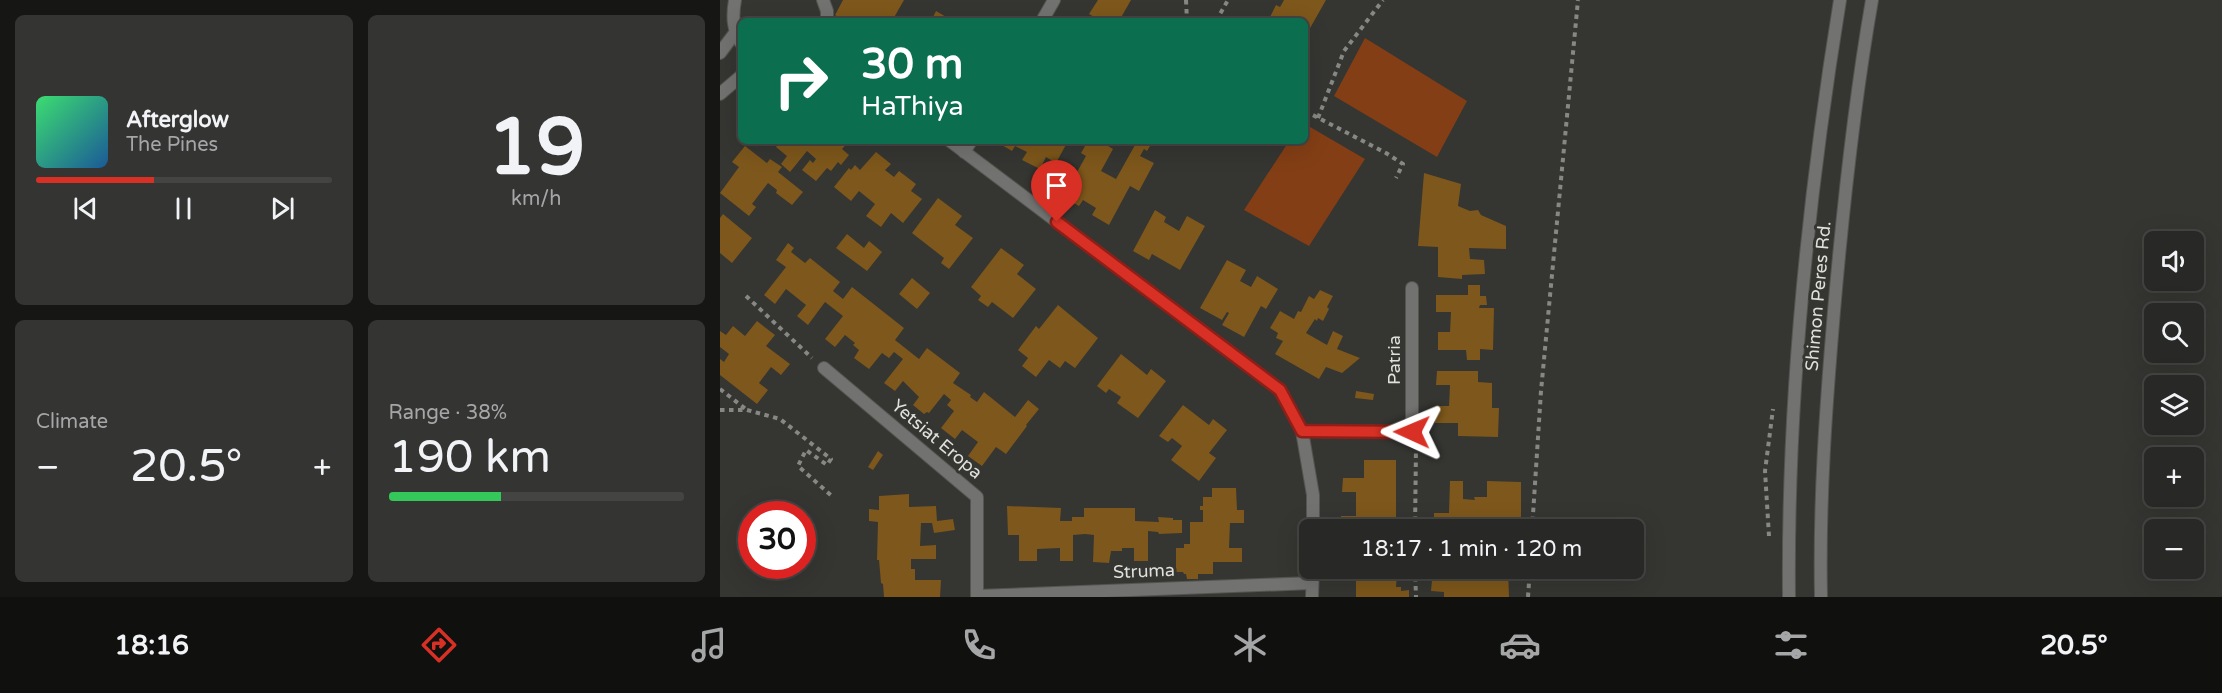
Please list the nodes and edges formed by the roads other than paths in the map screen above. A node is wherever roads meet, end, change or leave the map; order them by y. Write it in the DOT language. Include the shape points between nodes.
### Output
graph roads {
  1 [pos="735,0"];
  2 [pos="823,0"];
  3 [pos="1054,0"];
  4 [pos="1840,0"];
  5 [pos="1872,0"];
  6 [pos="827,18"];
  7 [pos="1044,18"];
  8 [pos="738,38"];
  9 [pos="720,53"];
  10 [pos="738,79"];
  11 [pos="720,94"];
  12 [pos="967,146"];
  13 [pos="1412,288"];
  14 [pos="824,369"];
  15 [pos="1302,431"];
  16 [pos="1313,519"];
  17 [pos="1312,579"];
  18 [pos="1312,583"];
  19 [pos="977,596"];
  20 [pos="1312,597"];
  21 [pos="1789,597"];
  22 [pos="1821,597"];
  1 -- 8 [label="street" via="732,16"];
  2 -- 6 [label="street"];
  3 -- 7 [label="street"];
  4 -- 21 [label="street, Shimon Peres Rd." via="1801,309 1789,498"];
  5 -- 22 [label="street, Shimon Peres Rd." via="1841,227 1820,523"];
  8 -- 9 [label="street"];
  10 -- 11 [label="street"];
  12 -- 15 [label="street" via="1280,390"];
  13 -- 15 [label="street, Patria" via="1412,432"];
  14 -- 19 [label="street, Yetsiat Eropa" via="977,497"];
  15 -- 16 [label="street"];
  17 -- 18 [label="street"];
  18 -- 19 [label="street, Struma"];
  18 -- 20 [label="street"];
}
